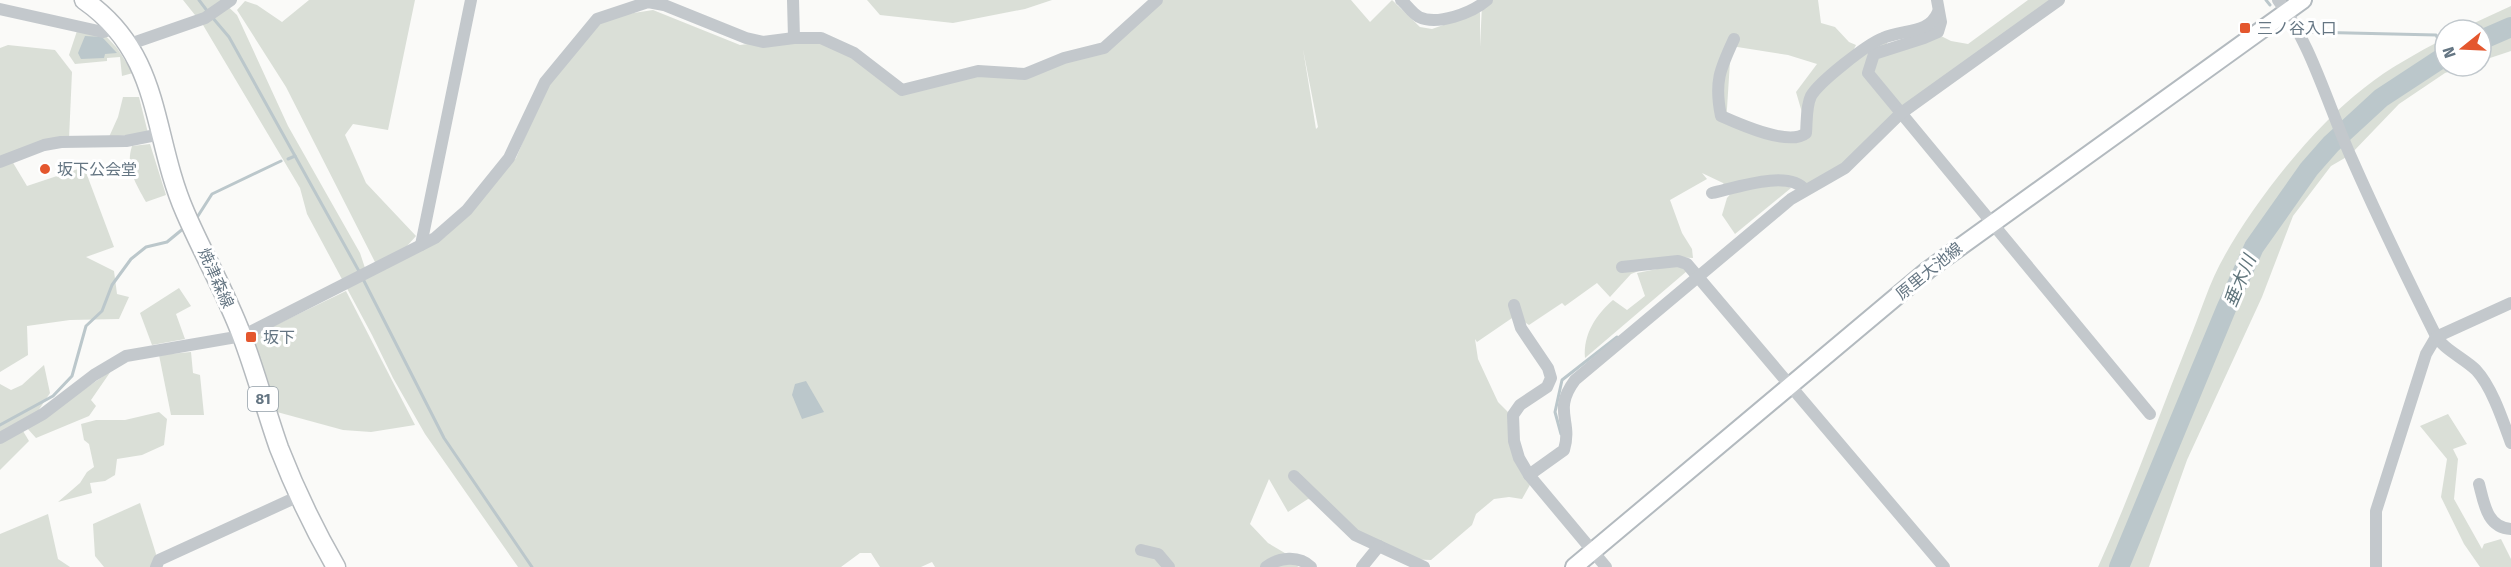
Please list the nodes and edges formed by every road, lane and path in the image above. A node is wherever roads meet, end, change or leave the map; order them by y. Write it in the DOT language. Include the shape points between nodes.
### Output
graph roads {
  1 [pos="84,0"];
  2 [pos="471,0"];
  3 [pos="793,0"];
  4 [pos="1157,0"];
  5 [pos="1401,0"];
  6 [pos="1487,0"];
  7 [pos="2059,0"];
  8 [pos="2303,0"];
  9 [pos="229,1"];
  10 [pos="1938,5"];
  11 [pos="2282,6"];
  12 [pos="0,9"];
  13 [pos="116,28"];
  14 [pos="794,38"];
  15 [pos="1734,39"];
  16 [pos="130,44"];
  17 [pos="1899,114"];
  18 [pos="161,134"];
  19 [pos="0,162"];
  20 [pos="1805,190"];
  21 [pos="1712,193"];
  22 [pos="1991,223"];
  23 [pos="421,245"];
  24 [pos="1622,267"];
  25 [pos="1699,276"];
  26 [pos="2511,303"];
  27 [pos="1514,304"];
  28 [pos="242,336"];
  29 [pos="2436,337"];
  30 [pos="1792,386"];
  31 [pos="2150,414"];
  32 [pos="0,438"];
  33 [pos="2511,443"];
  34 [pos="1530,475"];
  35 [pos="1294,476"];
  36 [pos="2479,484"];
  37 [pos="299,496"];
  38 [pos="2511,529"];
  39 [pos="1379,546"];
  40 [pos="1141,550"];
  41 [pos="1593,551"];
  42 [pos="156,567"];
  43 [pos="336,567"];
  44 [pos="1169,567"];
  45 [pos="1266,567"];
  46 [pos="1311,567"];
  47 [pos="1362,567"];
  48 [pos="1424,567"];
  49 [pos="1574,567"];
  50 [pos="1606,567"];
  51 [pos="1944,567"];
  52 [pos="2376,567"];
  1 -- 13 [label="main road, 焼津森線 / 81"];
  2 -- 23 [label="street"];
  3 -- 14 [label="street"];
  4 -- 14 [label="street" via="1104,48 1064,58 1025,74 978,71 902,90 854,52 821,38"];
  5 -- 6 [label="street" via="1417,16 1430,21 1454,16"];
  7 -- 17 [label="street"];
  8 -- 11 [label="main road, 原里大池線"];
  9 -- 16 [label="street" via="205,18"];
  10 -- 15 [label="street" via="1934,22 1928,27 1902,31 1857,53 1812,95 1806,133 1801,137 1789,138 1749,128 1721,116 1717,99 1719,72"];
  10 -- 17 [label="street" via="1938,32 1874,54 1868,73"];
  11 -- 22 [label="main road, 原里大池線"];
  11 -- 29 [label="street"];
  12 -- 13 [label="street" via="103,32"];
  13 -- 16 [label="main road, 焼津森線 / 81"];
  14 -- 23 [label="street" via="763,42 746,38 648,2 597,19 545,82 509,158 486,188 448,229"];
  16 -- 18 [label="main road, 焼津森線 / 81" via="147,81"];
  17 -- 20 [label="street" via="1845,168"];
  17 -- 22 [label="street"];
  18 -- 19 [label="street" via="126,141 61,142"];
  18 -- 28 [label="main road, 焼津森線 / 81" via="185,212"];
  20 -- 21 [label="street" via="1793,181 1777,180"];
  20 -- 25 [label="street"];
  22 -- 30 [label="main road, 原里大池線" via="1928,270"];
  22 -- 31 [label="street"];
  23 -- 28 [label="street"];
  24 -- 25 [label="street" via="1678,261"];
  25 -- 30 [label="street"];
  25 -- 34 [label="street" via="1575,380 1563,399 1563,450"];
  26 -- 29 [label="street"];
  27 -- 34 [label="street" via="1521,328 1551,378 1547,387 1520,405 1514,415 1514,441"];
  28 -- 32 [label="street" via="126,356 43,414"];
  28 -- 37 [label="main road, 焼津森線 / 81"];
  29 -- 33 [label="street" via="2477,371"];
  29 -- 52 [label="street" via="2426,354 2376,511"];
  30 -- 41 [label="main road, 原里大池線"];
  30 -- 51 [label="street"];
  34 -- 41 [label="street"];
  35 -- 39 [label="street" via="1355,535"];
  36 -- 38 [label="street" via="2493,523 2501,529"];
  37 -- 42 [label="street" via="159,560"];
  37 -- 43 [label="main road, 焼津森線 / 81"];
  39 -- 47 [label="street"];
  39 -- 48 [label="street"];
  40 -- 44 [label="street" via="1158,554"];
  41 -- 49 [label="main road, 原里大池線"];
  41 -- 50 [label="street"];
  45 -- 46 [label="street" via="1277,559 1295,559"];
}
